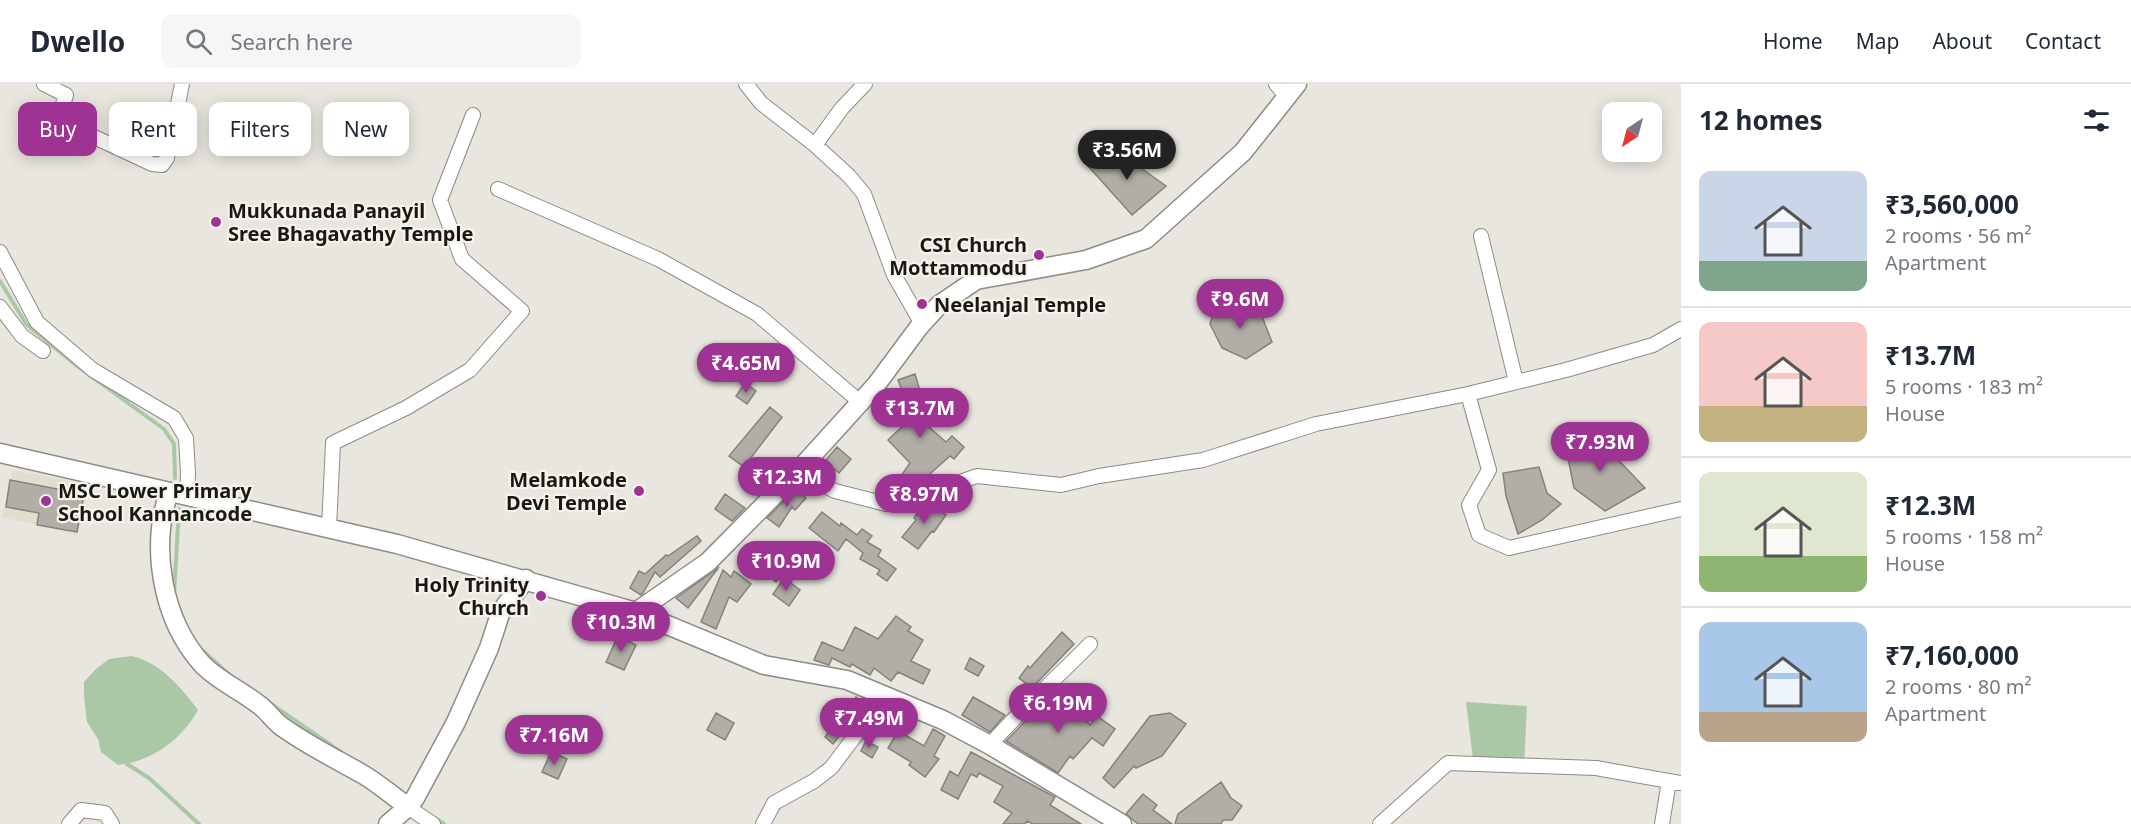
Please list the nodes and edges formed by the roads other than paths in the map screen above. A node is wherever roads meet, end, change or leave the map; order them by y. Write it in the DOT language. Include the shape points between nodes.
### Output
graph roads {
  1 [pos="44,84"];
  2 [pos="182,84"];
  3 [pos="746,84"];
  4 [pos="865,84"];
  5 [pos="1286,88"];
  6 [pos="473,115"];
  7 [pos="815,145"];
  8 [pos="498,189"];
  9 [pos="1481,236"];
  10 [pos="0,252"];
  11 [pos="5,274"];
  12 [pos="0,307"];
  13 [pos="922,324"];
  14 [pos="1681,329"];
  15 [pos="43,351"];
  16 [pos="1516,382"];
  17 [pos="1468,394"];
  18 [pos="860,402"];
  19 [pos="0,453"];
  20 [pos="798,471"];
  21 [pos="169,492"];
  22 [pos="187,496"];
  23 [pos="1681,509"];
  24 [pos="329,528"];
  25 [pos="526,579"];
  26 [pos="636,612"];
  27 [pos="1090,644"];
  28 [pos="886,695"];
  29 [pos="990,745"];
  30 [pos="1675,782"];
  31 [pos="408,807"];
  32 [pos="69,824"];
  33 [pos="112,824"];
  34 [pos="388,824"];
  35 [pos="433,824"];
  36 [pos="762,824"];
  37 [pos="1122,824"];
  38 [pos="1380,824"];
  39 [pos="1662,824"];
  1 -- 2 [label="street" via="66,95 58,120 152,164 162,165 167,158"];
  3 -- 7 [label="street" via="761,103"];
  4 -- 7 [label="street"];
  5 -- 13 [label="street" via="1243,152 1146,239 1086,260 976,280 939,305"];
  6 -- 24 [label="street" via="440,200 462,260 522,311 470,370 406,408 333,443"];
  7 -- 13 [label="street" via="864,194 894,275"];
  8 -- 18 [label="street" via="657,259 757,314"];
  9 -- 16 [label="street"];
  10 -- 11 [label="street"];
  11 -- 22 [label="street" via="37,322 93,370 174,418 186,438"];
  12 -- 15 [label="street" via="22,336"];
  13 -- 18 [label="street"];
  14 -- 16 [label="street" via="1653,345"];
  16 -- 17 [label="street"];
  17 -- 20 [label="street" via="1316,424 1203,460 1061,485 977,476 886,504 835,491"];
  17 -- 23 [label="street" via="1489,470 1469,505 1479,535 1509,548"];
  18 -- 20 [label="street"];
  19 -- 21 [label="street"];
  20 -- 26 [label="street" via="708,562"];
  21 -- 22 [label="street"];
  21 -- 31 [label="street" via="163,508 160,542 166,600 176,625 203,664 261,706 280,725"];
  22 -- 24 [label="street"];
  24 -- 25 [label="street"];
  25 -- 26 [label="street"];
  25 -- 31 [label="street" via="501,611 456,722"];
  26 -- 28 [label="street" via="764,665 847,680"];
  27 -- 29 [label="street" via="1024,706"];
  28 -- 29 [label="street"];
  28 -- 36 [label="street" via="831,768 774,803"];
  29 -- 37 [label="street"];
  30 -- 38 [label="street" via="1596,768 1448,763"];
  30 -- 39 [label="street"];
  31 -- 34 [label="street"];
  31 -- 35 [label="street"];
  32 -- 33 [label="street" via="81,810 105,813"];
}
